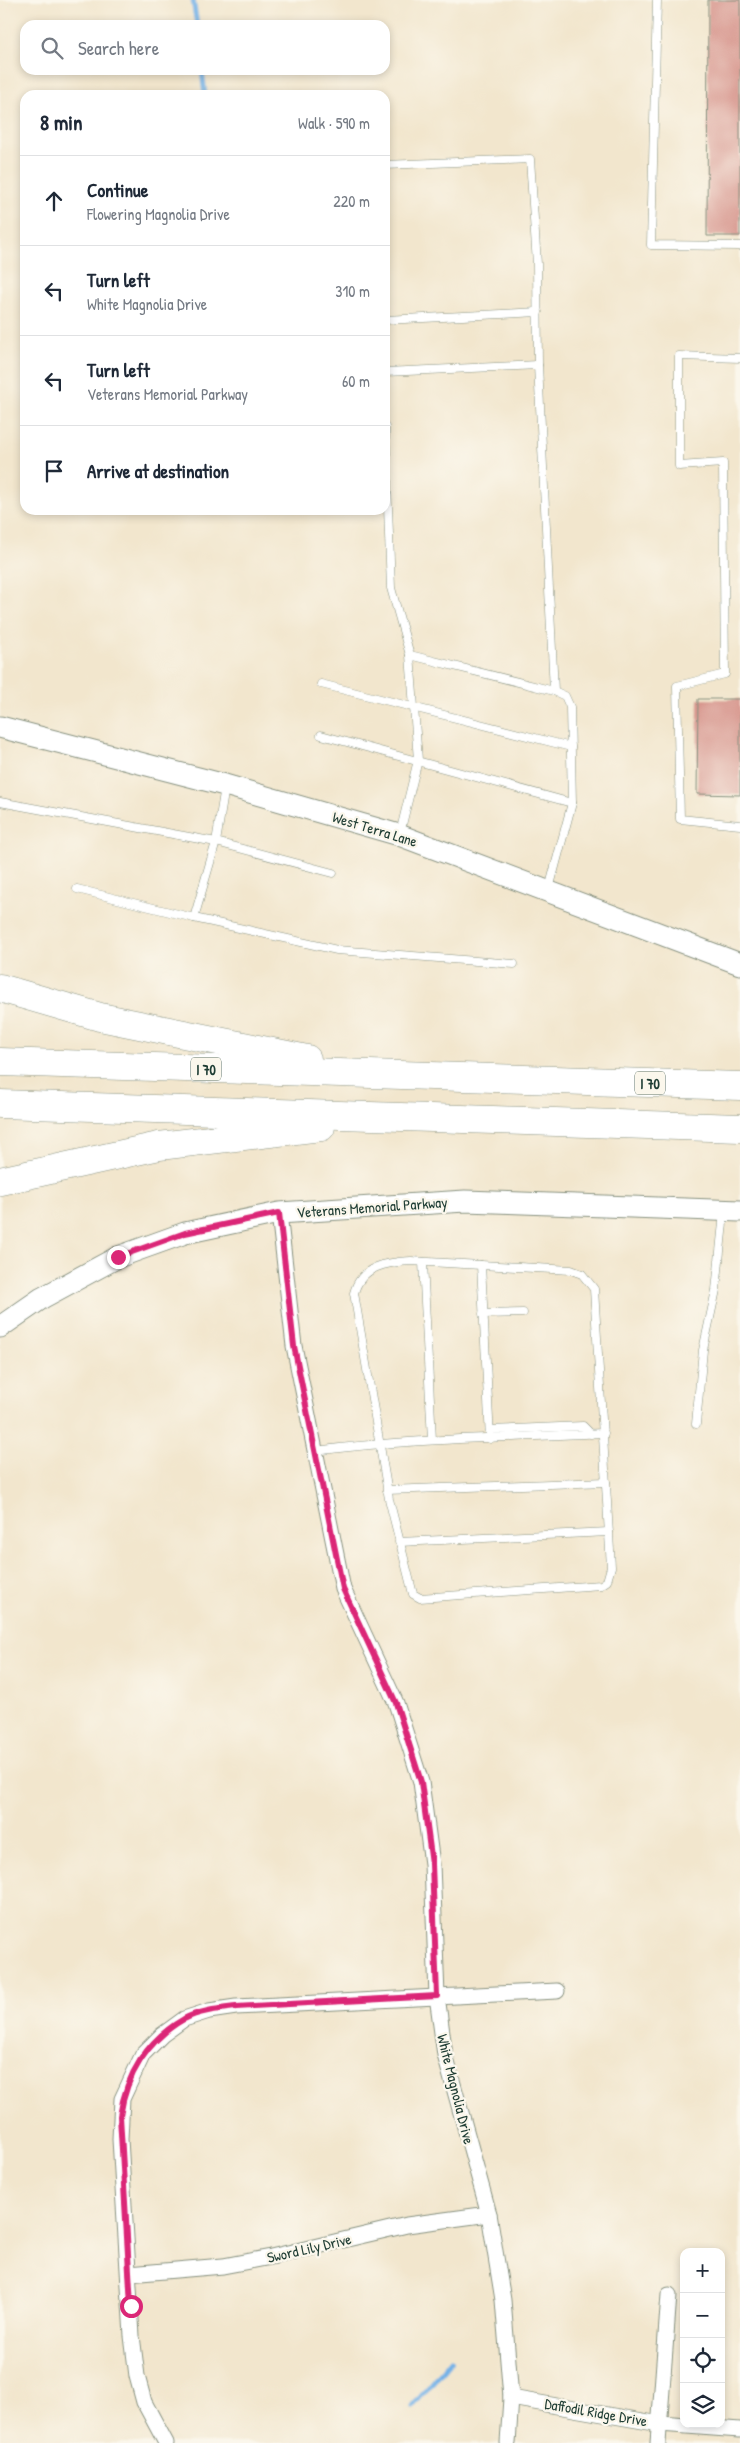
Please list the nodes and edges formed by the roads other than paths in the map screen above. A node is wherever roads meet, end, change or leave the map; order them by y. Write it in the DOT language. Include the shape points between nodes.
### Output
graph roads {
  1 [pos="657,0"];
  2 [pos="390,165"];
  3 [pos="740,246"];
  4 [pos="538,312"];
  5 [pos="390,320"];
  6 [pos="740,358"];
  7 [pos="538,365"];
  8 [pos="390,372"];
  9 [pos="388,515"];
  10 [pos="410,655"];
  11 [pos="321,684"];
  12 [pos="554,691"];
  13 [pos="414,708"];
  14 [pos="0,727"];
  15 [pos="321,735"];
  16 [pos="571,747"];
  17 [pos="418,760"];
  18 [pos="225,785"];
  19 [pos="0,802"];
  20 [pos="572,803"];
  21 [pos="740,824"];
  22 [pos="399,835"];
  23 [pos="216,842"];
  24 [pos="332,872"];
  25 [pos="77,889"];
  26 [pos="549,891"];
  27 [pos="194,918"];
  28 [pos="514,964"];
  29 [pos="740,964"];
  30 [pos="0,988"];
  31 [pos="0,1062"];
  32 [pos="412,1076"];
  33 [pos="740,1086"];
  34 [pos="0,1104"];
  35 [pos="392,1117"];
  36 [pos="740,1128"];
  37 [pos="0,1181"];
  38 [pos="732,1211"];
  39 [pos="279,1213"];
  40 [pos="423,1262"];
  41 [pos="481,1265"];
  42 [pos="524,1313"];
  43 [pos="483,1314"];
  44 [pos="0,1327"];
  45 [pos="696,1424"];
  46 [pos="490,1430"];
  47 [pos="604,1433"];
  48 [pos="591,1434"];
  49 [pos="490,1439"];
  50 [pos="432,1440"];
  51 [pos="379,1444"];
  52 [pos="315,1451"];
  53 [pos="606,1482"];
  54 [pos="387,1490"];
  55 [pos="609,1532"];
  56 [pos="399,1542"];
  57 [pos="557,1991"];
  58 [pos="437,1996"];
  59 [pos="489,2214"];
  60 [pos="129,2274"];
  61 [pos="668,2295"];
  62 [pos="512,2398"];
  63 [pos="660,2424"];
  64 [pos="740,2430"];
  65 [pos="166,2443"];
  66 [pos="508,2443"];
  67 [pos="658,2443"];
  1 -- 3 [label="lane" via="651,244"];
  2 -- 4 [label="lane" via="530,160"];
  4 -- 5 [label="lane"];
  4 -- 7 [label="lane"];
  6 -- 21 [label="lane" via="679,356 679,466 723,463 725,674 677,686 680,819"];
  7 -- 8 [label="lane"];
  7 -- 12 [label="lane"];
  9 -- 10 [label="lane" via="391,588"];
  10 -- 12 [label="lane"];
  10 -- 13 [label="lane"];
  11 -- 13 [label="lane"];
  12 -- 16 [label="lane" via="565,696 570,707"];
  13 -- 16 [label="lane"];
  13 -- 17 [label="lane"];
  14 -- 18 [label="street, West Terra Lane"];
  15 -- 17 [label="lane"];
  16 -- 20 [label="lane"];
  17 -- 20 [label="lane"];
  17 -- 22 [label="lane"];
  18 -- 22 [label="street, West Terra Lane"];
  18 -- 23 [label="lane"];
  19 -- 23 [label="lane"];
  20 -- 26 [label="lane"];
  22 -- 26 [label="street, West Terra Lane"];
  23 -- 24 [label="lane"];
  23 -- 27 [label="lane"];
  25 -- 27 [label="lane"];
  26 -- 29 [label="street, West Terra Lane"];
  27 -- 28 [label="lane" via="337,950"];
  30 -- 32 [label="highway" via="110,1019 293,1057"];
  31 -- 32 [label="highway, I 70"];
  32 -- 33 [label="highway, I 70"];
  34 -- 35 [label="highway"];
  35 -- 36 [label="highway"];
  35 -- 37 [label="highway" via="159,1146"];
  38 -- 39 [label="street, Veterans Memorial Parkway" via="465,1201"];
  38 -- 45 [label="lane" via="703,1350"];
  39 -- 44 [label="street, Veterans Memorial Parkway" via="185,1233 118,1257 42,1298"];
  39 -- 52 [label="street, White Magnolia Drive" via="294,1346"];
  40 -- 41 [label="lane"];
  40 -- 50 [label="lane"];
  40 -- 51 [label="lane" via="398,1262 369,1270 354,1293"];
  41 -- 43 [label="lane"];
  41 -- 47 [label="lane" via="571,1270 589,1280 596,1304"];
  42 -- 43 [label="lane"];
  43 -- 46 [label="lane"];
  46 -- 48 [label="lane" via="582,1426"];
  46 -- 49 [label="lane"];
  47 -- 48 [label="lane"];
  47 -- 53 [label="lane"];
  48 -- 49 [label="lane"];
  49 -- 50 [label="lane"];
  50 -- 51 [label="lane"];
  51 -- 52 [label="lane"];
  51 -- 54 [label="lane"];
  52 -- 58 [label="street, White Magnolia Drive" via="343,1589 396,1703 421,1782 432,1864"];
  53 -- 54 [label="lane"];
  53 -- 55 [label="lane"];
  54 -- 56 [label="lane"];
  55 -- 56 [label="lane"];
  55 -- 56 [label="lane" via="611,1567 607,1581 601,1585 420,1598 413,1594"];
  57 -- 58 [label="street"];
  58 -- 59 [label="street, White Magnolia Drive" via="445,2056"];
  58 -- 60 [label="street" via="236,2007 184,2019 162,2035 143,2054 122,2099 120,2116"];
  59 -- 60 [label="street, Sword Lily Drive" via="407,2225 223,2266"];
  59 -- 62 [label="street, White Magnolia Drive" via="503,2300"];
  60 -- 65 [label="street" via="137,2376 144,2402"];
  61 -- 63 [label="street"];
  62 -- 63 [label="street, Daffodil Ridge Drive"];
  62 -- 66 [label="street, White Magnolia Drive"];
  63 -- 64 [label="street, Daffodil Ridge Drive"];
  63 -- 67 [label="street"];
}
